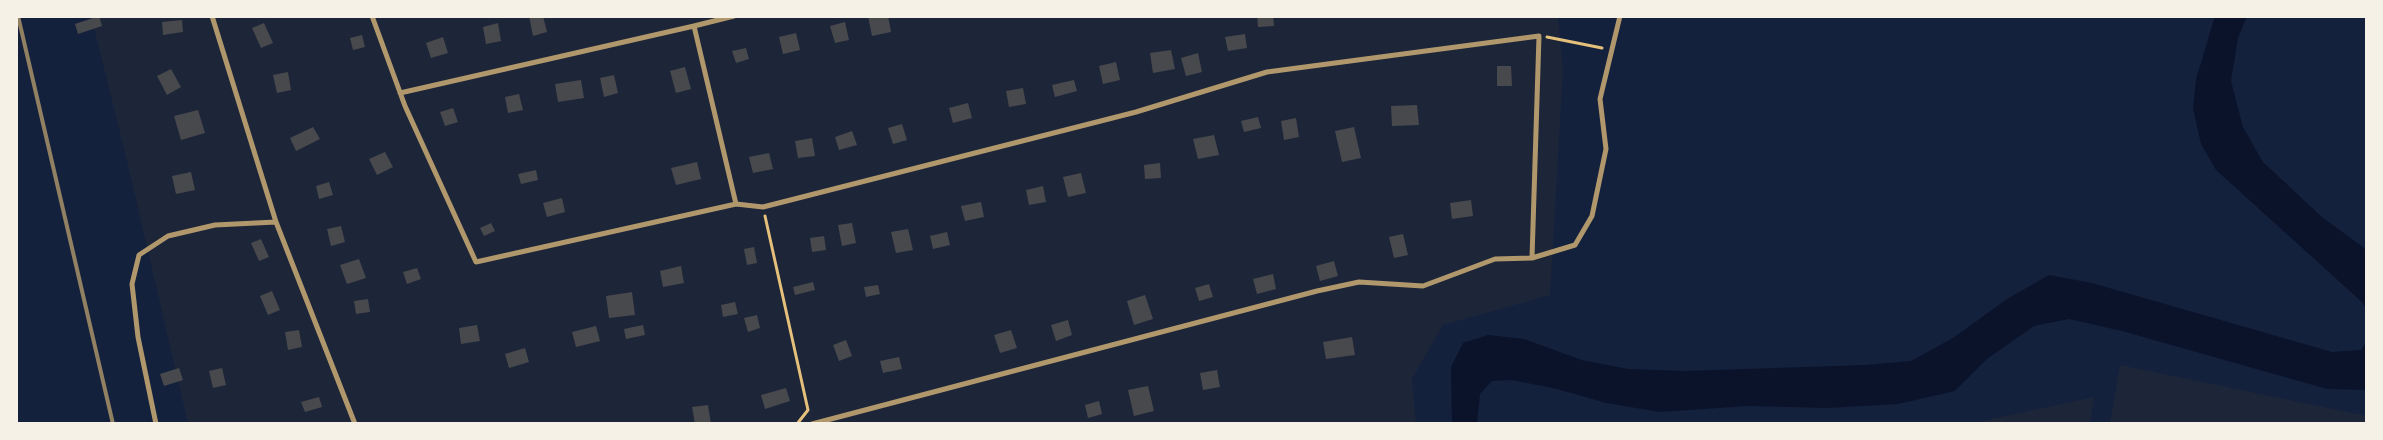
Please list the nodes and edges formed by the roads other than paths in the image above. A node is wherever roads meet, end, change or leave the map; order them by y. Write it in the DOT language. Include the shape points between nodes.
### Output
graph roads {
  1 [pos="212,16"];
  2 [pos="372,16"];
  3 [pos="734,16"];
  4 [pos="1620,16"];
  5 [pos="694,26"];
  6 [pos="400,93"];
  7 [pos="736,204"];
  8 [pos="276,222"];
  9 [pos="1532,258"];
  10 [pos="156,424"];
  11 [pos="355,424"];
  12 [pos="812,424"];
  1 -- 8 [label="street"];
  2 -- 6 [label="street"];
  3 -- 5 [label="street"];
  4 -- 9 [label="street" via="1600,99 1606,149 1592,216 1575,246"];
  5 -- 6 [label="street"];
  5 -- 7 [label="street"];
  6 -- 7 [label="street" via="476,262"];
  7 -- 9 [label="street" via="763,207 1136,112 1267,72 1539,36"];
  8 -- 10 [label="street" via="206,227 168,236 139,255 132,284 138,337"];
  8 -- 11 [label="street"];
  9 -- 12 [label="street" via="1495,259 1424,286 1359,282 1317,291"];
}
